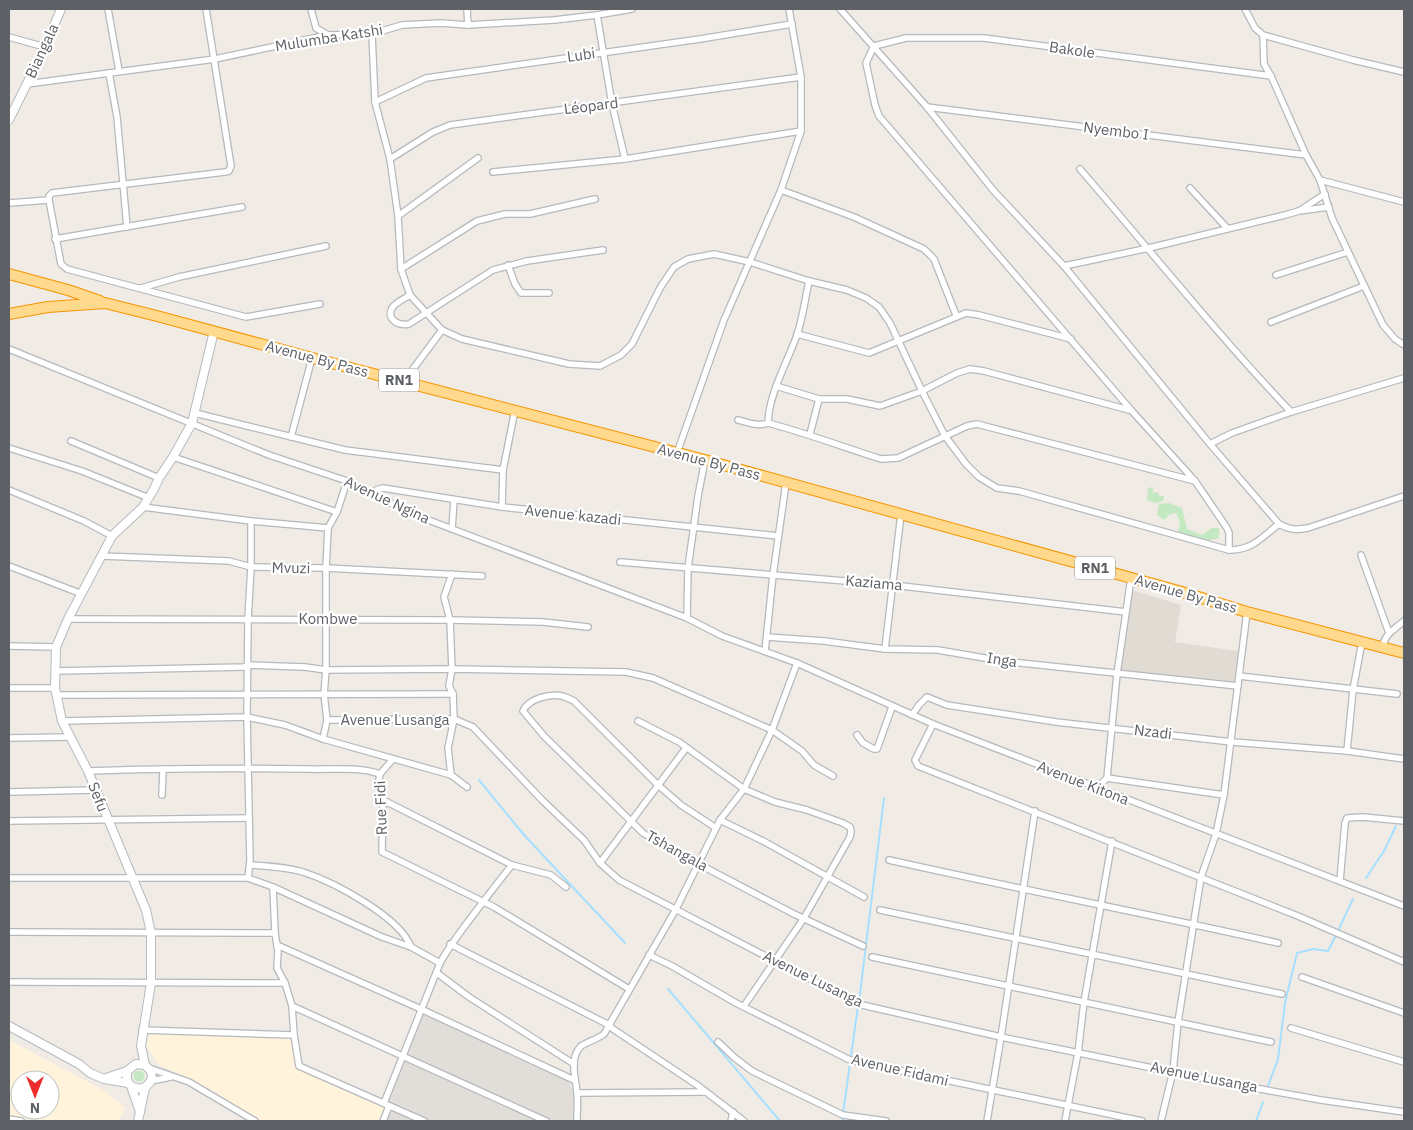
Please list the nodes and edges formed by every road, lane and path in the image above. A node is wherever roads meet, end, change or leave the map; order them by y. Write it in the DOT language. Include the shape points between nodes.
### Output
graph roads {
  1 [pos="61,9"];
  2 [pos="108,9"];
  3 [pos="206,9"];
  4 [pos="312,9"];
  5 [pos="467,9"];
  6 [pos="632,9"];
  7 [pos="789,9"];
  8 [pos="840,9"];
  9 [pos="1245,9"];
  10 [pos="613,10"];
  11 [pos="597,15"];
  12 [pos="792,24"];
  13 [pos="468,25"];
  14 [pos="372,34"];
  15 [pos="1263,34"];
  16 [pos="328,36"];
  17 [pos="9,37"];
  18 [pos="45,46"];
  19 [pos="874,46"];
  20 [pos="602,52"];
  21 [pos="215,59"];
  22 [pos="119,71"];
  23 [pos="1404,72"];
  24 [pos="109,73"];
  25 [pos="1271,76"];
  26 [pos="801,77"];
  27 [pos="27,84"];
  28 [pos="375,102"];
  29 [pos="612,104"];
  30 [pos="927,107"];
  31 [pos="9,120"];
  32 [pos="801,131"];
  33 [pos="1306,155"];
  34 [pos="478,158"];
  35 [pos="390,159"];
  36 [pos="625,159"];
  37 [pos="1080,169"];
  38 [pos="493,172"];
  39 [pos="1320,180"];
  40 [pos="122,185"];
  41 [pos="1190,188"];
  42 [pos="781,190"];
  43 [pos="1325,194"];
  44 [pos="595,199"];
  45 [pos="49,200"];
  46 [pos="1404,202"];
  47 [pos="9,203"];
  48 [pos="242,207"];
  49 [pos="1328,207"];
  50 [pos="1299,211"];
  51 [pos="398,216"];
  52 [pos="127,227"];
  53 [pos="1227,228"];
  54 [pos="55,239"];
  55 [pos="326,246"];
  56 [pos="1149,248"];
  57 [pos="603,250"];
  58 [pos="1348,252"];
  59 [pos="750,262"];
  60 [pos="508,266"];
  61 [pos="1064,266"];
  62 [pos="401,269"];
  63 [pos="9,274"];
  64 [pos="1276,276"];
  65 [pos="809,281"];
  66 [pos="1364,286"];
  67 [pos="139,288"];
  68 [pos="548,292"];
  69 [pos="410,295"];
  70 [pos="105,303"];
  71 [pos="320,304"];
  72 [pos="427,313"];
  73 [pos="9,314"];
  74 [pos="956,316"];
  75 [pos="1271,322"];
  76 [pos="442,330"];
  77 [pos="214,331"];
  78 [pos="797,334"];
  79 [pos="1071,338"];
  80 [pos="899,341"];
  81 [pos="1404,345"];
  82 [pos="9,349"];
  83 [pos="312,358"];
  84 [pos="1404,378"];
  85 [pos="404,382"];
  86 [pos="776,386"];
  87 [pos="922,392"];
  88 [pos="819,399"];
  89 [pos="515,410"];
  90 [pos="1131,410"];
  91 [pos="1290,412"];
  92 [pos="195,413"];
  93 [pos="738,420"];
  94 [pos="192,423"];
  95 [pos="768,423"];
  96 [pos="810,434"];
  97 [pos="945,436"];
  98 [pos="292,437"];
  99 [pos="71,441"];
  100 [pos="1210,444"];
  101 [pos="9,448"];
  102 [pos="677,453"];
  103 [pos="173,458"];
  104 [pos="705,460"];
  105 [pos="503,470"];
  106 [pos="159,478"];
  107 [pos="347,481"];
  108 [pos="1195,481"];
  109 [pos="786,483"];
  110 [pos="9,490"];
  111 [pos="374,496"];
  112 [pos="1404,496"];
  113 [pos="149,498"];
  114 [pos="454,500"];
  115 [pos="142,507"];
  116 [pos="502,507"];
  117 [pos="336,512"];
  118 [pos="901,514"];
  119 [pos="251,522"];
  120 [pos="1279,524"];
  121 [pos="693,527"];
  122 [pos="328,528"];
  123 [pos="452,529"];
  124 [pos="112,536"];
  125 [pos="778,536"];
  126 [pos="1229,550"];
  127 [pos="1361,555"];
  128 [pos="102,556"];
  129 [pos="620,562"];
  130 [pos="9,566"];
  131 [pos="251,567"];
  132 [pos="326,568"];
  133 [pos="688,568"];
  134 [pos="452,574"];
  135 [pos="773,575"];
  136 [pos="482,576"];
  137 [pos="1131,578"];
  138 [pos="893,585"];
  139 [pos="82,594"];
  140 [pos="1126,612"];
  141 [pos="1247,612"];
  142 [pos="326,618"];
  143 [pos="687,618"];
  144 [pos="68,619"];
  145 [pos="248,619"];
  146 [pos="450,620"];
  147 [pos="1404,622"];
  148 [pos="588,627"];
  149 [pos="1389,633"];
  150 [pos="766,637"];
  151 [pos="1362,642"];
  152 [pos="9,646"];
  153 [pos="56,647"];
  154 [pos="885,649"];
  155 [pos="1391,649"];
  156 [pos="765,651"];
  157 [pos="1404,653"];
  158 [pos="797,663"];
  159 [pos="248,665"];
  160 [pos="452,669"];
  161 [pos="326,670"];
  162 [pos="56,671"];
  163 [pos="1117,674"];
  164 [pos="1239,676"];
  165 [pos="1238,686"];
  166 [pos="9,688"];
  167 [pos="1353,690"];
  168 [pos="56,691"];
  169 [pos="248,693"];
  170 [pos="324,694"];
  171 [pos="453,694"];
  172 [pos="1397,694"];
  173 [pos="892,707"];
  174 [pos="912,716"];
  175 [pos="247,717"];
  176 [pos="454,719"];
  177 [pos="327,720"];
  178 [pos="62,721"];
  179 [pos="638,721"];
  180 [pos="933,724"];
  181 [pos="1111,727"];
  182 [pos="772,730"];
  183 [pos="857,735"];
  184 [pos="70,737"];
  185 [pos="9,738"];
  186 [pos="322,738"];
  187 [pos="1232,742"];
  188 [pos="686,748"];
  189 [pos="1347,751"];
  190 [pos="1404,759"];
  191 [pos="393,760"];
  192 [pos="163,769"];
  193 [pos="248,769"];
  194 [pos="88,771"];
  195 [pos="380,774"];
  196 [pos="451,775"];
  197 [pos="833,776"];
  198 [pos="1107,778"];
  199 [pos="658,785"];
  200 [pos="467,787"];
  201 [pos="1097,788"];
  202 [pos="744,789"];
  203 [pos="95,790"];
  204 [pos="9,792"];
  205 [pos="162,795"];
  206 [pos="1224,795"];
  207 [pos="383,800"];
  208 [pos="1035,811"];
  209 [pos="249,818"];
  210 [pos="720,820"];
  211 [pos="9,821"];
  212 [pos="108,821"];
  213 [pos="1404,821"];
  214 [pos="632,822"];
  215 [pos="716,828"];
  216 [pos="1216,834"];
  217 [pos="1112,841"];
  218 [pos="889,860"];
  219 [pos="600,863"];
  220 [pos="698,863"];
  221 [pos="250,865"];
  222 [pos="512,865"];
  223 [pos="828,877"];
  224 [pos="1201,877"];
  225 [pos="9,878"];
  226 [pos="248,878"];
  227 [pos="133,879"];
  228 [pos="1340,881"];
  229 [pos="273,886"];
  230 [pos="566,887"];
  231 [pos="1024,890"];
  232 [pos="864,897"];
  233 [pos="484,902"];
  234 [pos="1101,905"];
  235 [pos="1404,906"];
  236 [pos="676,910"];
  237 [pos="880,910"];
  238 [pos="804,918"];
  239 [pos="1192,924"];
  240 [pos="9,932"];
  241 [pos="151,933"];
  242 [pos="274,933"];
  243 [pos="1016,939"];
  244 [pos="1278,943"];
  245 [pos="450,944"];
  246 [pos="277,946"];
  247 [pos="862,946"];
  248 [pos="411,947"];
  249 [pos="649,955"];
  250 [pos="1092,955"];
  251 [pos="872,957"];
  252 [pos="776,961"];
  253 [pos="1404,962"];
  254 [pos="440,963"];
  255 [pos="437,973"];
  256 [pos="1186,973"];
  257 [pos="1302,977"];
  258 [pos="9,982"];
  259 [pos="151,983"];
  260 [pos="284,983"];
  261 [pos="1008,986"];
  262 [pos="629,989"];
  263 [pos="1282,994"];
  264 [pos="1084,1002"];
  265 [pos="292,1006"];
  266 [pos="744,1006"];
  267 [pos="422,1010"];
  268 [pos="1404,1013"];
  269 [pos="1178,1022"];
  270 [pos="609,1025"];
  271 [pos="9,1026"];
  272 [pos="1291,1028"];
  273 [pos="142,1030"];
  274 [pos="294,1035"];
  275 [pos="1001,1037"];
  276 [pos="718,1042"];
  277 [pos="1271,1042"];
  278 [pos="141,1046"];
  279 [pos="1078,1053"];
  280 [pos="402,1056"];
  281 [pos="1404,1062"];
  282 [pos="574,1064"];
  283 [pos="147,1067"];
  284 [pos="130,1068"];
  285 [pos="1173,1071"];
  286 [pos="173,1077"];
  287 [pos="104,1079"];
  288 [pos="574,1080"];
  289 [pos="148,1084"];
  290 [pos="129,1085"];
  291 [pos="992,1090"];
  292 [pos="705,1092"];
  293 [pos="577,1093"];
  294 [pos="387,1104"];
  295 [pos="1067,1106"];
  296 [pos="732,1112"];
  297 [pos="1404,1112"];
  298 [pos="139,1118"];
  299 [pos="9,1119"];
  300 [pos="21,1121"];
  301 [pos="255,1121"];
  302 [pos="384,1121"];
  303 [pos="424,1121"];
  304 [pos="546,1121"];
  305 [pos="577,1121"];
  306 [pos="731,1121"];
  307 [pos="744,1121"];
  308 [pos="886,1121"];
  309 [pos="987,1121"];
  310 [pos="1065,1121"];
  311 [pos="1142,1121"];
  312 [pos="1162,1121"];
  1 -- 18 [label="street, Biangala"];
  2 -- 22 [label="street"];
  3 -- 21 [label="street"];
  4 -- 16 [label="street" via="316,28"];
  5 -- 13 [label="street"];
  6 -- 10 [label="street, Mulumba Katshi"];
  7 -- 12 [label="street"];
  8 -- 19 [label="street"];
  9 -- 15 [label="street" via="1255,28"];
  10 -- 11 [label="street, Mulumba Katshi"];
  11 -- 13 [label="street, Mulumba Katshi"];
  11 -- 20 [label="street"];
  12 -- 20 [label="street, Lubi"];
  12 -- 26 [label="street"];
  13 -- 14 [label="street, Mulumba Katshi" via="402,26"];
  14 -- 16 [label="street, Mulumba Katshi"];
  14 -- 28 [label="street"];
  15 -- 23 [label="street"];
  15 -- 25 [label="street" via="1264,64"];
  16 -- 21 [label="street, Mulumba Katshi"];
  17 -- 18 [label="street"];
  18 -- 27 [label="street, Biangala"];
  19 -- 25 [label="street, Bakole" via="906,38 984,38"];
  19 -- 30 [label="street"];
  19 -- 79 [label="street" via="866,63 879,116"];
  20 -- 28 [label="street, Lubi" via="426,78"];
  20 -- 29 [label="street"];
  21 -- 22 [label="street, Mulumba Katshi"];
  21 -- 40 [label="street" via="231,166 229,171"];
  22 -- 24 [label="street, Mulumba Katshi"];
  24 -- 27 [label="street, Mulumba Katshi"];
  24 -- 40 [label="street" via="117,117"];
  25 -- 33 [label="street"];
  26 -- 29 [label="street, Léopard"];
  26 -- 32 [label="street"];
  27 -- 31 [label="street, Biangala"];
  28 -- 35 [label="street"];
  29 -- 35 [label="street, Léopard" via="443,127"];
  29 -- 36 [label="street"];
  30 -- 33 [label="street, Nyembo I"];
  30 -- 61 [label="street" via="993,190"];
  32 -- 36 [label="street"];
  32 -- 42 [label="street"];
  33 -- 39 [label="street"];
  34 -- 51 [label="street"];
  35 -- 51 [label="street"];
  36 -- 38 [label="street"];
  37 -- 56 [label="street"];
  39 -- 43 [label="street"];
  39 -- 46 [label="street"];
  40 -- 45 [label="street" via="52,193"];
  40 -- 52 [label="street"];
  41 -- 53 [label="street"];
  42 -- 59 [label="street"];
  42 -- 74 [label="street" via="854,217 924,249 934,259"];
  43 -- 49 [label="street"];
  43 -- 50 [label="street"];
  44 -- 62 [label="street" via="530,214 505,214 477,220"];
  45 -- 47 [label="street"];
  45 -- 54 [label="street"];
  48 -- 52 [label="street"];
  49 -- 50 [label="street"];
  49 -- 58 [label="street"];
  50 -- 53 [label="street"];
  51 -- 62 [label="street"];
  52 -- 54 [label="street"];
  53 -- 56 [label="street"];
  54 -- 67 [label="street" via="61,264 67,269"];
  55 -- 67 [label="street"];
  56 -- 61 [label="street"];
  56 -- 91 [label="street" via="1236,354"];
  57 -- 60 [label="street"];
  58 -- 64 [label="street"];
  58 -- 66 [label="street"];
  59 -- 65 [label="street"];
  59 -- 76 [label="street" via="714,254 688,259 674,267 632,344 621,355 600,366 561,363 462,339"];
  59 -- 102 [label="street" via="724,320"];
  60 -- 68 [label="street" via="520,293"];
  60 -- 72 [label="street" via="493,270"];
  61 -- 100 [label="street"];
  62 -- 69 [label="street"];
  63 -- 70 [label="highway"];
  65 -- 78 [label="street"];
  65 -- 80 [label="street" via="866,298 879,307"];
  66 -- 75 [label="street"];
  66 -- 81 [label="street" via="1388,333"];
  67 -- 71 [label="street" via="246,318"];
  69 -- 72 [label="street"];
  69 -- 72 [label="street" via="393,307 391,316 394,321 409,324"];
  70 -- 73 [label="highway, Avenue By Pass / RN1" via="48,307"];
  70 -- 77 [label="highway, Avenue By Pass / RN1"];
  72 -- 76 [label="street"];
  74 -- 79 [label="street" via="966,313 979,315"];
  74 -- 80 [label="street"];
  76 -- 85 [label="street"];
  77 -- 83 [label="highway, Avenue By Pass / RN1"];
  77 -- 92 [label="street, Sefu"];
  78 -- 80 [label="street" via="863,352 874,352"];
  78 -- 86 [label="street"];
  79 -- 90 [label="street"];
  80 -- 87 [label="street"];
  82 -- 94 [label="street, Avenue Ngina"];
  83 -- 85 [label="highway, Avenue By Pass / RN1"];
  83 -- 98 [label="street"];
  84 -- 91 [label="street"];
  85 -- 89 [label="highway, Avenue By Pass / RN1"];
  86 -- 88 [label="street"];
  86 -- 95 [label="street"];
  87 -- 88 [label="street" via="880,406 846,399"];
  87 -- 90 [label="street" via="970,369"];
  87 -- 97 [label="street"];
  88 -- 96 [label="street"];
  89 -- 102 [label="highway, Avenue By Pass / RN1"];
  89 -- 105 [label="street"];
  90 -- 108 [label="street"];
  91 -- 100 [label="street"];
  92 -- 94 [label="street, Sefu"];
  92 -- 98 [label="street"];
  93 -- 95 [label="street"];
  94 -- 103 [label="street, Sefu"];
  94 -- 107 [label="street, Avenue Ngina" via="269,455"];
  95 -- 96 [label="street"];
  96 -- 97 [label="street" via="891,460"];
  97 -- 108 [label="street" via="967,426 990,426"];
  97 -- 126 [label="street" via="979,477 997,488 1019,490"];
  98 -- 105 [label="street" via="345,450"];
  99 -- 106 [label="street"];
  100 -- 120 [label="street"];
  101 -- 113 [label="street" via="82,470"];
  102 -- 104 [label="highway, Avenue By Pass / RN1"];
  103 -- 106 [label="street, Sefu"];
  103 -- 117 [label="street"];
  104 -- 109 [label="highway, Avenue By Pass / RN1"];
  104 -- 121 [label="street"];
  105 -- 116 [label="street"];
  106 -- 113 [label="street, Sefu"];
  107 -- 111 [label="street, Avenue Ngina"];
  107 -- 117 [label="street"];
  108 -- 126 [label="street" via="1229,532"];
  109 -- 118 [label="highway, Avenue By Pass / RN1"];
  109 -- 125 [label="street"];
  110 -- 124 [label="street"];
  111 -- 114 [label="street, Avenue kazadi" via="376,490 383,488"];
  111 -- 123 [label="street, Avenue Ngina"];
  112 -- 120 [label="street" via="1308,528 1294,530"];
  113 -- 115 [label="street, Sefu"];
  114 -- 116 [label="street, Avenue kazadi"];
  114 -- 123 [label="street"];
  115 -- 119 [label="street"];
  115 -- 124 [label="street, Sefu"];
  116 -- 121 [label="street, Avenue kazadi"];
  117 -- 122 [label="street"];
  118 -- 137 [label="highway, Avenue By Pass / RN1"];
  118 -- 138 [label="street"];
  119 -- 122 [label="street"];
  119 -- 131 [label="street"];
  120 -- 126 [label="street" via="1259,541"];
  121 -- 125 [label="street, Avenue kazadi"];
  121 -- 133 [label="street"];
  122 -- 132 [label="street"];
  123 -- 143 [label="street, Avenue Ngina"];
  124 -- 128 [label="street, Sefu"];
  125 -- 135 [label="street"];
  127 -- 149 [label="street"];
  128 -- 131 [label="street, Mvuzi" via="229,561"];
  128 -- 139 [label="street, Sefu"];
  129 -- 133 [label="street, Kaziama"];
  130 -- 139 [label="street"];
  131 -- 132 [label="street, Mvuzi"];
  131 -- 145 [label="street"];
  132 -- 134 [label="street, Mvuzi"];
  132 -- 142 [label="street"];
  133 -- 135 [label="street, Kaziama"];
  133 -- 143 [label="street"];
  134 -- 136 [label="street, Mvuzi"];
  134 -- 146 [label="street" via="444,597"];
  135 -- 138 [label="street, Kaziama"];
  135 -- 150 [label="street"];
  137 -- 140 [label="street"];
  137 -- 141 [label="highway, Avenue By Pass / RN1"];
  138 -- 140 [label="street, Kaziama"];
  138 -- 154 [label="street"];
  139 -- 144 [label="street, Sefu"];
  140 -- 163 [label="street"];
  141 -- 151 [label="highway, Avenue By Pass / RN1"];
  141 -- 164 [label="street"];
  142 -- 145 [label="street, Kombwe"];
  142 -- 146 [label="street, Kombwe"];
  142 -- 161 [label="street"];
  143 -- 156 [label="street, Avenue Ngina" via="722,636"];
  144 -- 145 [label="street, Kombwe"];
  144 -- 153 [label="street, Sefu"];
  145 -- 159 [label="street"];
  146 -- 148 [label="street, Kombwe" via="543,622"];
  146 -- 160 [label="street"];
  147 -- 149 [label="street"];
  149 -- 155 [label="street" via="1383,645"];
  150 -- 154 [label="street, Inga"];
  150 -- 156 [label="street"];
  151 -- 155 [label="highway, Avenue By Pass / RN1"];
  151 -- 167 [label="street"];
  152 -- 153 [label="street"];
  153 -- 162 [label="street, Sefu"];
  154 -- 163 [label="street, Inga" via="938,650"];
  155 -- 157 [label="highway, Avenue By Pass / RN1"];
  156 -- 158 [label="street, Avenue Kitona"];
  158 -- 173 [label="street, Avenue Kitona"];
  158 -- 182 [label="street"];
  159 -- 161 [label="street"];
  159 -- 162 [label="street"];
  159 -- 169 [label="street"];
  160 -- 161 [label="street"];
  160 -- 171 [label="street" via="449,686"];
  160 -- 182 [label="street" via="640,674"];
  161 -- 170 [label="street"];
  162 -- 168 [label="street, Sefu"];
  163 -- 165 [label="street, Inga"];
  163 -- 181 [label="street"];
  164 -- 165 [label="street"];
  164 -- 167 [label="street"];
  165 -- 187 [label="street"];
  166 -- 168 [label="street"];
  167 -- 172 [label="street"];
  167 -- 189 [label="street"];
  168 -- 169 [label="street"];
  168 -- 178 [label="street, Sefu"];
  169 -- 170 [label="street"];
  169 -- 175 [label="street"];
  170 -- 171 [label="street"];
  170 -- 177 [label="street"];
  171 -- 176 [label="street"];
  173 -- 174 [label="street, Avenue Kitona"];
  173 -- 183 [label="street" via="877,748 863,743"];
  174 -- 180 [label="street, Avenue Kitona"];
  174 -- 181 [label="street, Nzadi" via="918,704 927,697 947,705"];
  175 -- 178 [label="street"];
  175 -- 186 [label="street" via="285,725"];
  175 -- 193 [label="street"];
  176 -- 177 [label="street, Avenue Lusanga"];
  176 -- 196 [label="street" via="448,748"];
  176 -- 219 [label="street, Avenue Lusanga" via="474,728 584,840"];
  177 -- 186 [label="street"];
  178 -- 184 [label="street, Sefu"];
  179 -- 188 [label="street"];
  180 -- 201 [label="street, Avenue Kitona"];
  180 -- 208 [label="street" via="915,760 918,766"];
  181 -- 187 [label="street, Nzadi"];
  181 -- 198 [label="street"];
  182 -- 197 [label="street" via="802,751 814,765"];
  182 -- 202 [label="street"];
  184 -- 185 [label="street"];
  184 -- 194 [label="street, Sefu"];
  186 -- 191 [label="street"];
  187 -- 189 [label="street, Nzadi"];
  187 -- 206 [label="street"];
  188 -- 199 [label="street"];
  188 -- 202 [label="street"];
  189 -- 190 [label="street, Nzadi"];
  191 -- 195 [label="street"];
  191 -- 196 [label="street"];
  192 -- 193 [label="street, Rue Fidi"];
  192 -- 194 [label="street, Rue Fidi"];
  192 -- 205 [label="street"];
  193 -- 195 [label="street, Rue Fidi" via="365,770"];
  193 -- 209 [label="street"];
  194 -- 203 [label="street, Sefu"];
  195 -- 207 [label="street, Rue Fidi"];
  196 -- 200 [label="street"];
  198 -- 201 [label="street"];
  198 -- 206 [label="street"];
  199 -- 214 [label="street"];
  199 -- 214 [label="street, Tshangala" via="574,701 564,696 541,698 527,704 523,711 544,736"];
  199 -- 215 [label="street"];
  201 -- 216 [label="street, Avenue Kitona"];
  202 -- 210 [label="street"];
  202 -- 223 [label="street" via="850,827 850,837"];
  203 -- 204 [label="street"];
  203 -- 212 [label="street, Sefu"];
  206 -- 216 [label="street"];
  207 -- 222 [label="street"];
  207 -- 233 [label="street, Rue Fidi" via="382,852"];
  208 -- 217 [label="street"];
  208 -- 231 [label="street"];
  209 -- 212 [label="street"];
  209 -- 221 [label="street"];
  210 -- 215 [label="street"];
  210 -- 223 [label="street"];
  211 -- 212 [label="street"];
  212 -- 227 [label="street, Sefu"];
  213 -- 228 [label="street" via="1347,818"];
  214 -- 219 [label="street"];
  214 -- 220 [label="street, Tshangala" via="643,833"];
  215 -- 220 [label="street"];
  216 -- 224 [label="street"];
  216 -- 228 [label="street, Avenue Kitona"];
  217 -- 224 [label="street"];
  217 -- 234 [label="street"];
  218 -- 231 [label="street"];
  219 -- 236 [label="street, Avenue Lusanga" via="619,880"];
  220 -- 236 [label="street"];
  220 -- 238 [label="street, Tshangala"];
  221 -- 226 [label="street"];
  221 -- 248 [label="street" via="286,868 330,883 384,916 408,938"];
  222 -- 230 [label="street" via="548,874"];
  222 -- 233 [label="street"];
  223 -- 232 [label="street"];
  223 -- 238 [label="street"];
  224 -- 239 [label="street"];
  224 -- 253 [label="street"];
  225 -- 227 [label="street"];
  226 -- 227 [label="street"];
  226 -- 229 [label="street"];
  227 -- 241 [label="street, Sefu" via="146,910"];
  228 -- 235 [label="street, Avenue Kitona"];
  229 -- 242 [label="street"];
  229 -- 248 [label="street" via="382,937"];
  231 -- 234 [label="street"];
  231 -- 243 [label="street"];
  233 -- 245 [label="street"];
  233 -- 262 [label="street, Rue Fidi"];
  234 -- 239 [label="street"];
  234 -- 250 [label="street"];
  236 -- 249 [label="street"];
  236 -- 252 [label="street, Avenue Lusanga"];
  237 -- 243 [label="street"];
  238 -- 247 [label="street, Tshangala"];
  238 -- 252 [label="street"];
  239 -- 244 [label="street"];
  239 -- 256 [label="street"];
  240 -- 241 [label="street"];
  241 -- 242 [label="street"];
  241 -- 259 [label="street, Sefu"];
  242 -- 246 [label="street"];
  243 -- 250 [label="street"];
  243 -- 261 [label="street"];
  245 -- 254 [label="street"];
  245 -- 270 [label="street"];
  246 -- 260 [label="street" via="277,968"];
  246 -- 267 [label="street"];
  248 -- 254 [label="street"];
  249 -- 262 [label="street"];
  249 -- 266 [label="street, Avenue Fidami"];
  250 -- 256 [label="street"];
  250 -- 264 [label="street"];
  251 -- 261 [label="street"];
  252 -- 266 [label="street"];
  252 -- 275 [label="street, Avenue Lusanga" via="858,1004"];
  254 -- 255 [label="street"];
  255 -- 267 [label="street"];
  255 -- 282 [label="street"];
  256 -- 263 [label="street"];
  256 -- 269 [label="street"];
  257 -- 268 [label="street"];
  258 -- 259 [label="street"];
  259 -- 260 [label="street"];
  259 -- 273 [label="street, Sefu"];
  260 -- 265 [label="street"];
  261 -- 264 [label="street"];
  261 -- 275 [label="street"];
  262 -- 270 [label="street"];
  264 -- 269 [label="street"];
  264 -- 279 [label="street"];
  265 -- 274 [label="street"];
  265 -- 280 [label="street"];
  266 -- 291 [label="street, Avenue Fidami" via="850,1060"];
  267 -- 280 [label="street"];
  267 -- 288 [label="street"];
  269 -- 277 [label="street"];
  269 -- 285 [label="street"];
  270 -- 282 [label="street" via="598,1039 580,1047"];
  270 -- 292 [label="street"];
  271 -- 287 [label="street"];
  272 -- 281 [label="street"];
  273 -- 274 [label="street"];
  273 -- 278 [label="street, Sefu"];
  274 -- 294 [label="street" via="299,1066"];
  275 -- 279 [label="street, Avenue Lusanga"];
  275 -- 291 [label="street"];
  276 -- 308 [label="street" via="752,1070 843,1115"];
  278 -- 283 [label="street"];
  278 -- 284 [label="street"];
  279 -- 285 [label="street, Avenue Lusanga"];
  279 -- 295 [label="street"];
  280 -- 294 [label="street"];
  280 -- 304 [label="street"];
  282 -- 288 [label="street"];
  283 -- 284 [label="street" via="138,1063"];
  283 -- 286 [label="street"];
  283 -- 289 [label="street" via="152,1076"];
  284 -- 287 [label="street"];
  284 -- 290 [label="street" via="126,1077"];
  285 -- 297 [label="street, Avenue Lusanga" via="1321,1100"];
  285 -- 312 [label="street"];
  286 -- 289 [label="street"];
  286 -- 301 [label="street" via="189,1082"];
  287 -- 290 [label="street"];
  288 -- 293 [label="street"];
  289 -- 290 [label="street" via="138,1089"];
  289 -- 298 [label="street"];
  290 -- 298 [label="street"];
  291 -- 295 [label="street, Avenue Fidami"];
  291 -- 309 [label="street"];
  292 -- 293 [label="street"];
  292 -- 296 [label="street"];
  293 -- 305 [label="street"];
  294 -- 302 [label="street"];
  294 -- 303 [label="street"];
  295 -- 310 [label="street"];
  295 -- 311 [label="street, Avenue Fidami"];
  296 -- 306 [label="street"];
  296 -- 307 [label="street"];
  299 -- 300 [label="street"];
}
